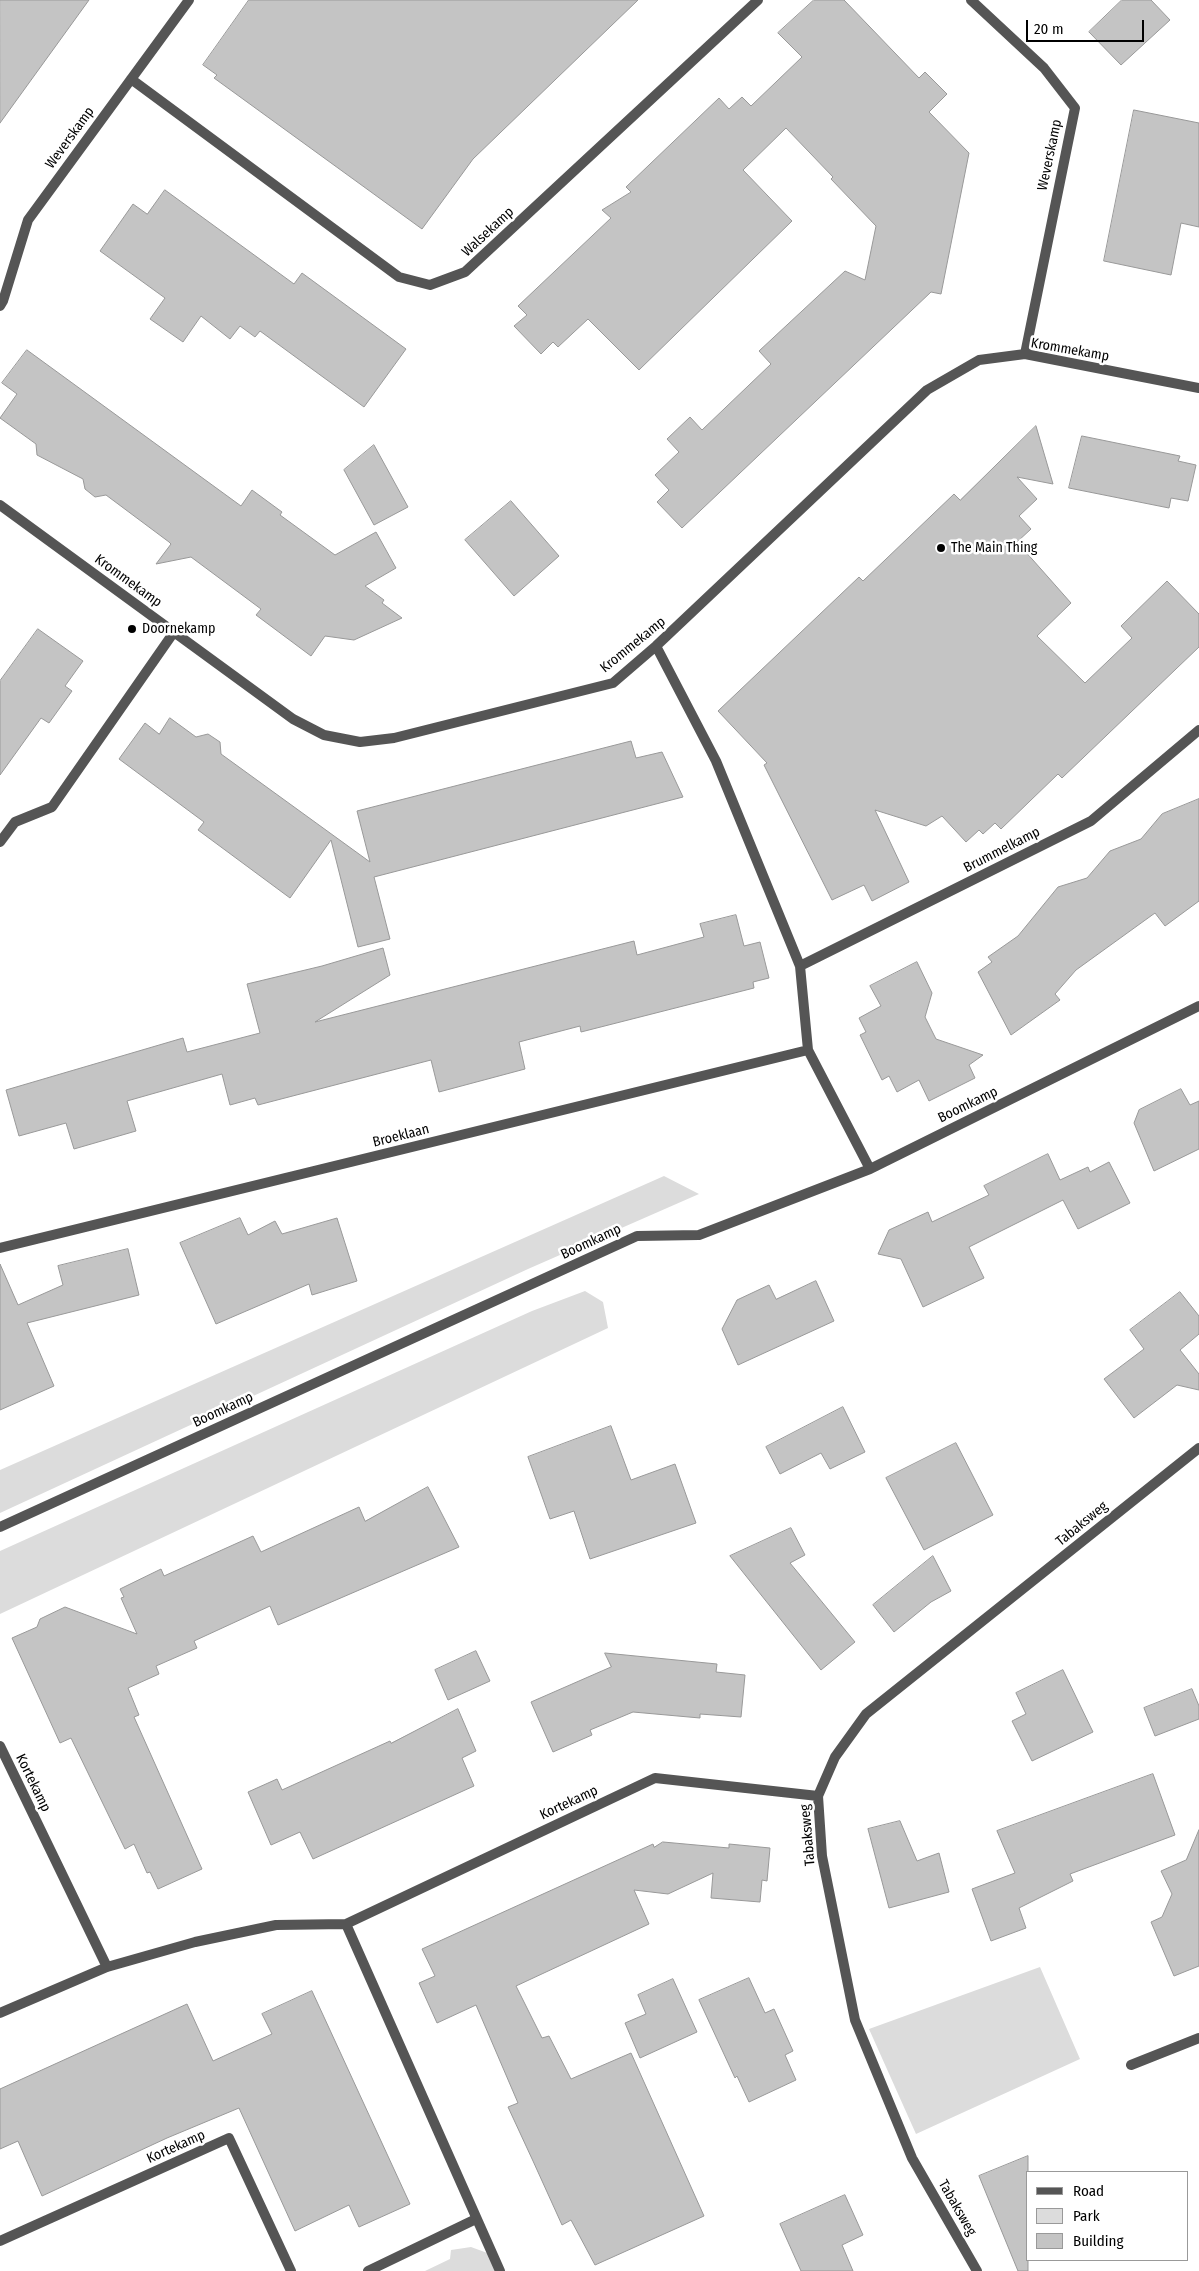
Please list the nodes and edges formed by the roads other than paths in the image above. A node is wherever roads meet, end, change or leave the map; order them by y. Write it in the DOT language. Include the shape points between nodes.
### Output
graph roads {
  1 [pos="189,0"];
  2 [pos="758,0"];
  3 [pos="972,0"];
  4 [pos="131,79"];
  5 [pos="0,306"];
  6 [pos="1025,354"];
  7 [pos="1199,388"];
  8 [pos="0,505"];
  9 [pos="174,632"];
  10 [pos="656,646"];
  11 [pos="1199,730"];
  12 [pos="0,842"];
  13 [pos="800,966"];
  14 [pos="1199,1006"];
  15 [pos="808,1050"];
  16 [pos="870,1169"];
  17 [pos="0,1248"];
  18 [pos="1199,1448"];
  19 [pos="0,1527"];
  20 [pos="0,1746"];
  21 [pos="818,1796"];
  22 [pos="346,1924"];
  23 [pos="107,1967"];
  24 [pos="0,2013"];
  25 [pos="1199,2038"];
  26 [pos="1130,2064"];
  27 [pos="476,2219"];
  28 [pos="0,2241"];
  29 [pos="291,2271"];
  30 [pos="368,2271"];
  31 [pos="500,2271"];
  32 [pos="977,2271"];
  1 -- 4 [label="street, Weverskamp"];
  2 -- 4 [label="street, Walsekamp" via="465,272 430,285 399,277"];
  3 -- 6 [label="street, Weverskamp" via="1044,68 1074,108"];
  4 -- 5 [label="street, Weverskamp" via="28,220"];
  6 -- 7 [label="street, Krommekamp"];
  6 -- 10 [label="street, Krommekamp" via="979,360 927,390"];
  8 -- 9 [label="street, Krommekamp"];
  9 -- 10 [label="street, Krommekamp" via="293,720 324,735 360,742 394,738 613,683"];
  9 -- 12 [label="street" via="52,807 15,822"];
  10 -- 13 [label="street" via="716,761"];
  11 -- 13 [label="street, Brummelkamp" via="1091,821"];
  13 -- 15 [label="street"];
  14 -- 16 [label="street, Boomkamp"];
  15 -- 16 [label="street"];
  15 -- 17 [label="street, Broeklaan"];
  16 -- 19 [label="street, Boomkamp" via="699,1234 637,1236"];
  18 -- 21 [label="street, Tabaksweg" via="866,1714 835,1757"];
  20 -- 23 [label="street, Kortekamp"];
  21 -- 22 [label="street, Kortekamp" via="655,1778"];
  21 -- 32 [label="street, Tabaksweg" via="822,1856 855,2020 912,2158"];
  22 -- 23 [label="street, Kortekamp" via="276,1924 195,1942"];
  22 -- 27 [label="street"];
  23 -- 24 [label="street, Kortekamp"];
  25 -- 26 [label="street"];
  27 -- 30 [label="street"];
  27 -- 31 [label="street"];
  28 -- 29 [label="street, Kortekamp" via="229,2138"];
}
